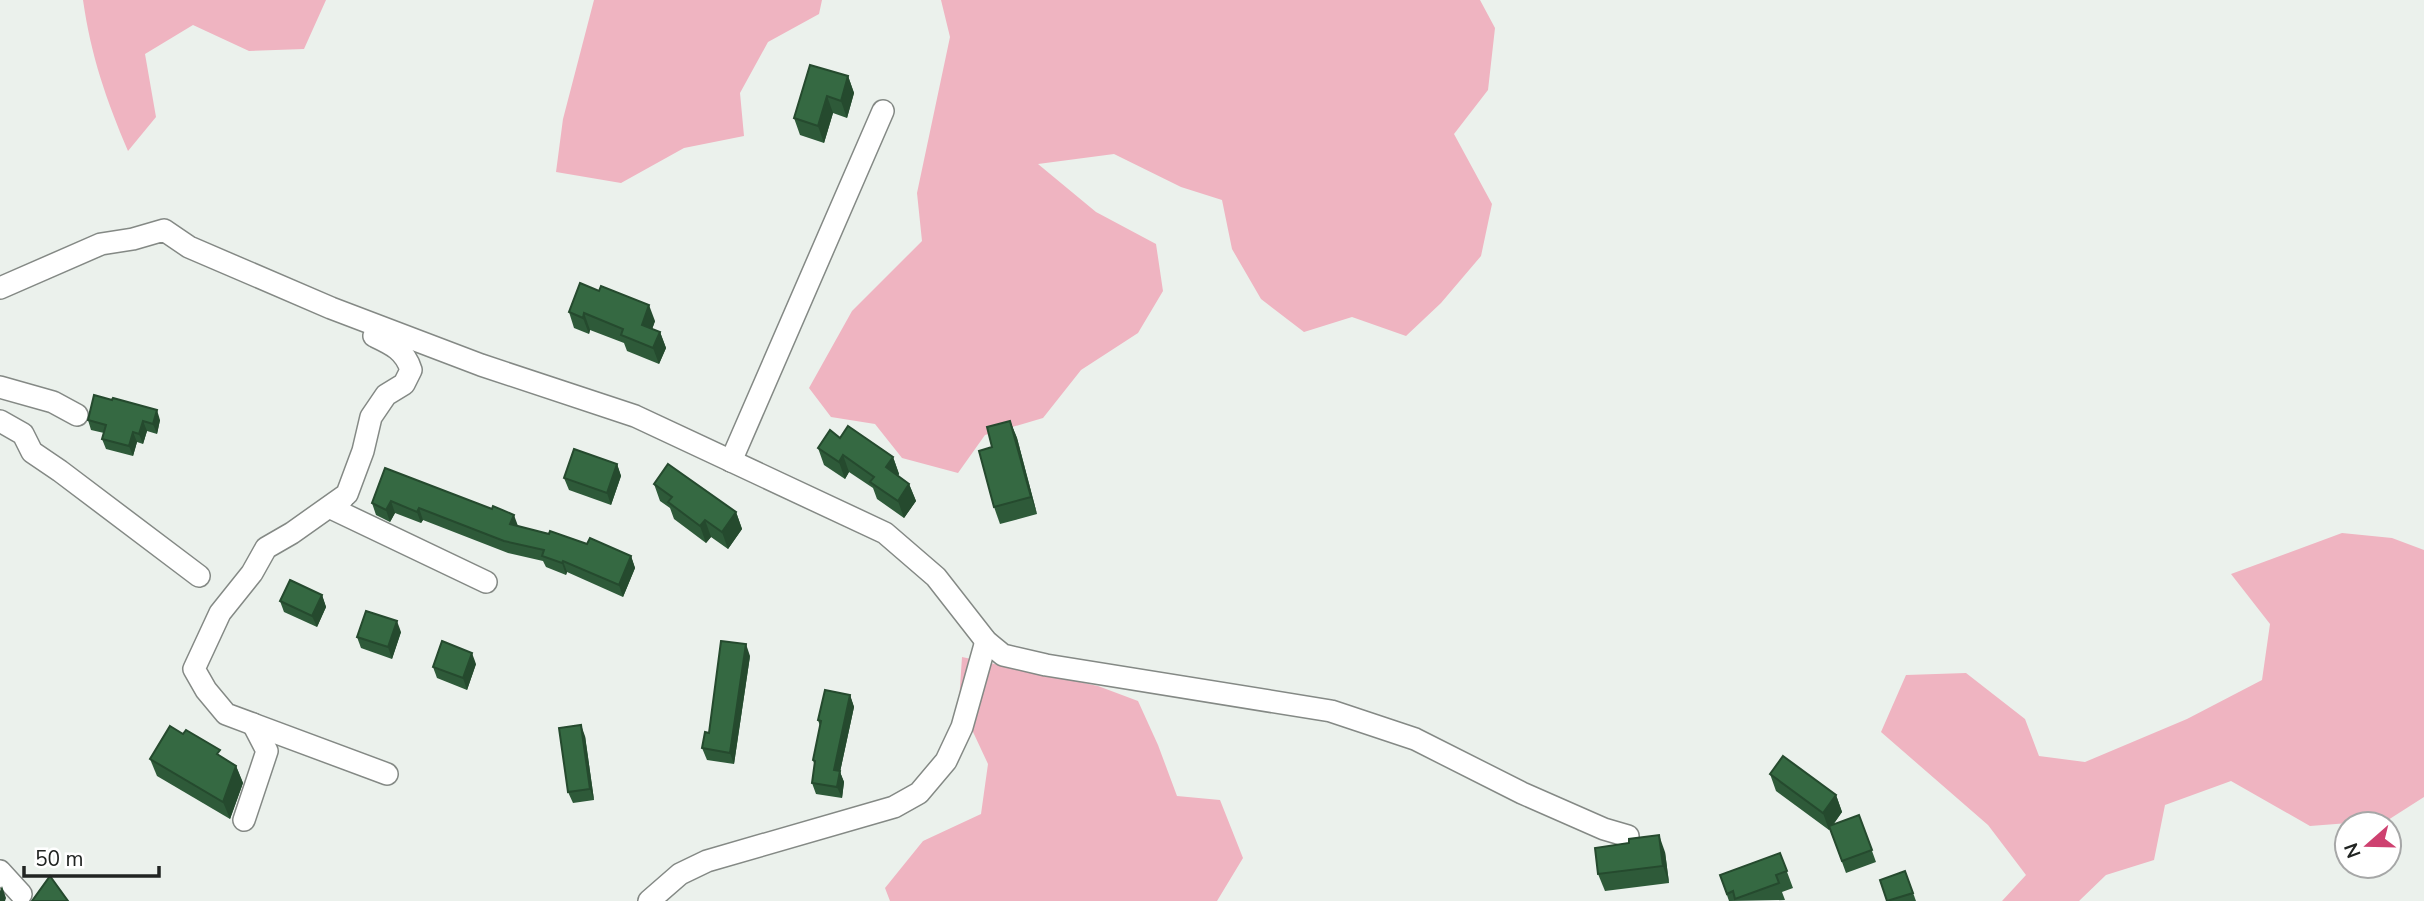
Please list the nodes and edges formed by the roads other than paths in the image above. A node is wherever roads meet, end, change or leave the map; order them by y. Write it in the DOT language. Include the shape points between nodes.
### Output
graph roads {
  1 [pos="883,111"];
  2 [pos="0,288"];
  3 [pos="331,308"];
  4 [pos="0,387"];
  5 [pos="77,415"];
  6 [pos="0,421"];
  7 [pos="731,461"];
  8 [pos="347,494"];
  9 [pos="199,576"];
  10 [pos="486,582"];
  11 [pos="986,641"];
  12 [pos="253,724"];
  13 [pos="387,774"];
  14 [pos="244,820"];
  15 [pos="1628,836"];
  16 [pos="0,871"];
  17 [pos="21,894"];
  18 [pos="649,901"];
  1 -- 7 [label="street"];
  2 -- 3 [label="street" via="101,244 164,230 189,247"];
  3 -- 7 [label="street" via="635,416"];
  3 -- 8 [label="street" via="398,348 411,370 404,384 386,395 371,417"];
  4 -- 5 [label="street" via="52,402"];
  6 -- 9 [label="street" via="23,434 32,452"];
  7 -- 11 [label="street" via="885,533 936,577"];
  8 -- 10 [label="street" via="332,509"];
  8 -- 12 [label="street" via="266,548 220,613 194,669 226,714"];
  11 -- 15 [label="street" via="1003,655 1046,665 1331,711 1415,739 1522,793"];
  11 -- 18 [label="street" via="962,727 946,761 919,793 894,807 706,861 680,874"];
  12 -- 13 [label="street"];
  12 -- 14 [label="street" via="267,751"];
  16 -- 17 [label="street"];
}
